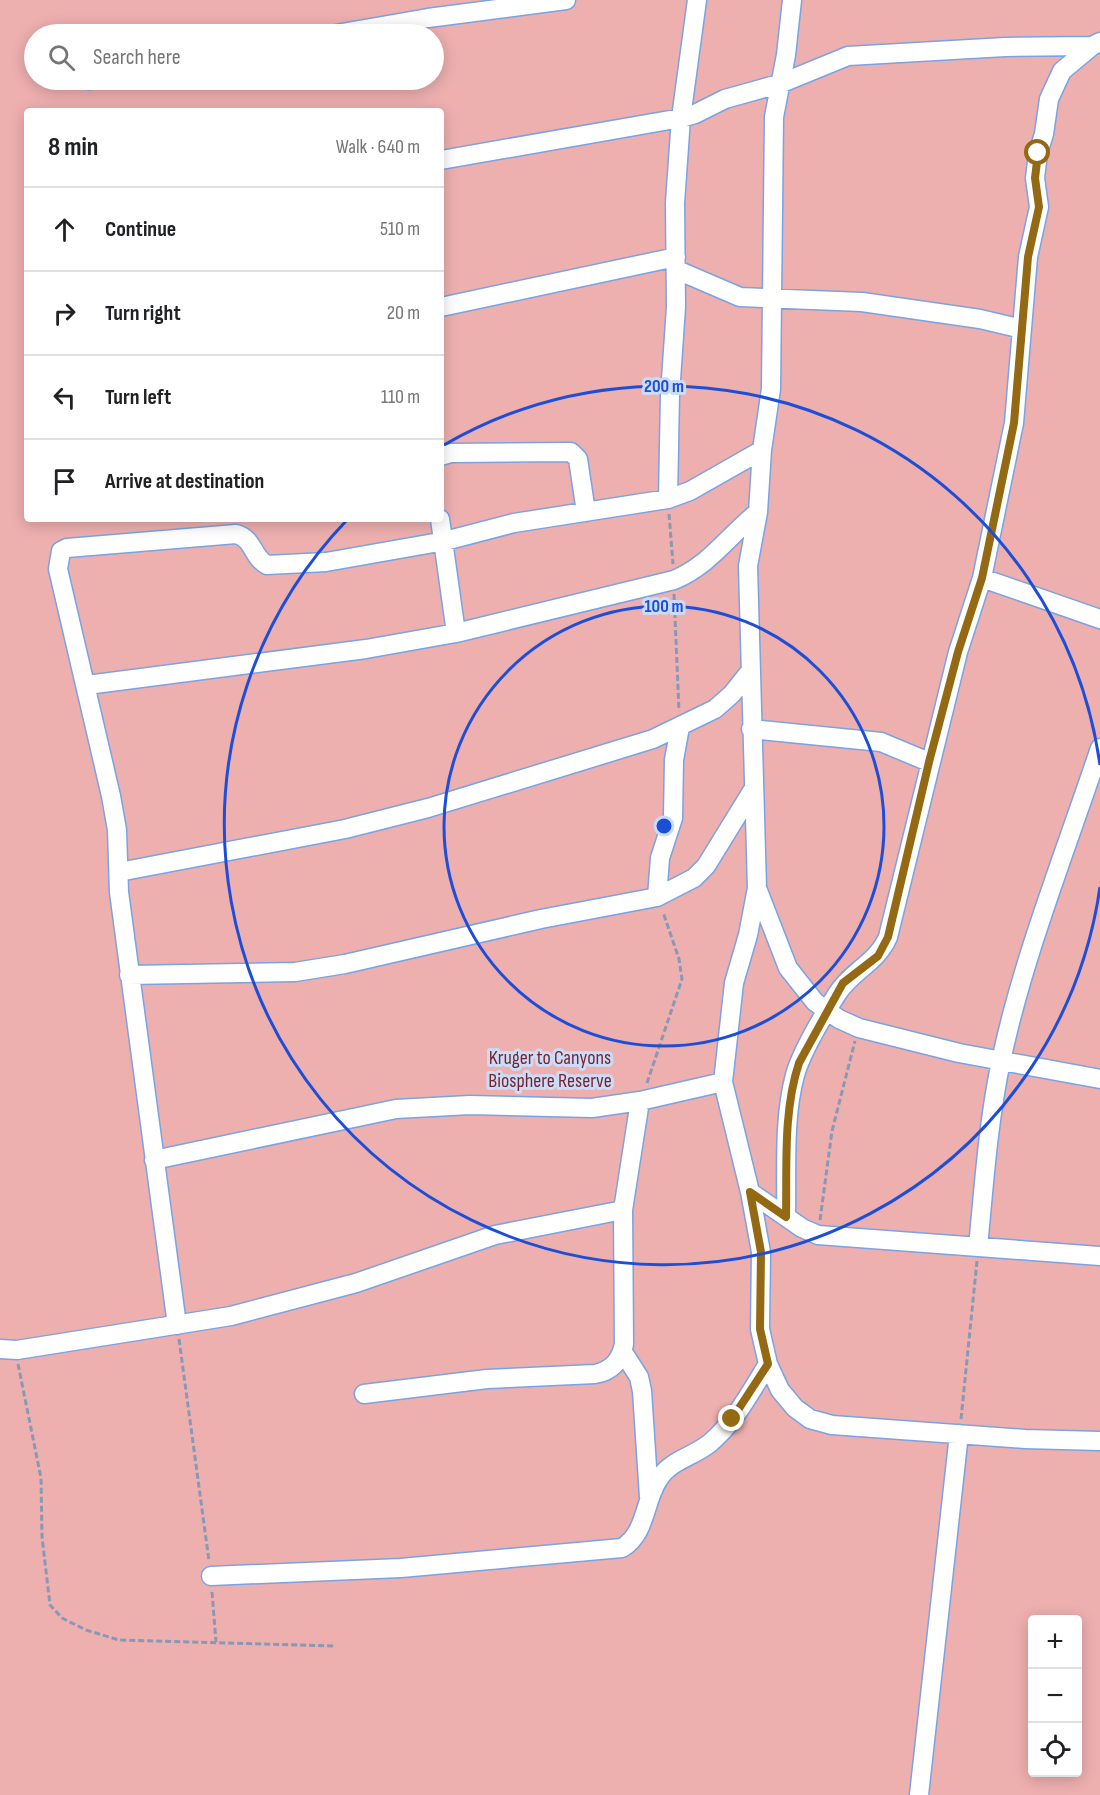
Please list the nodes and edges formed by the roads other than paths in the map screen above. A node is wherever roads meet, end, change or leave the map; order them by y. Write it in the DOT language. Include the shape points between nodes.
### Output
graph roads {
  1 [pos="566,0"];
  2 [pos="697,0"];
  3 [pos="792,0"];
  4 [pos="394,24"];
  5 [pos="1096,44"];
  6 [pos="782,83"];
  7 [pos="681,118"];
  8 [pos="444,159"];
  9 [pos="677,263"];
  10 [pos="774,300"];
  11 [pos="444,307"];
  12 [pos="1022,329"];
  13 [pos="762,450"];
  14 [pos="444,455"];
  15 [pos="668,499"];
  16 [pos="586,512"];
  17 [pos="758,512"];
  18 [pos="441,522"];
  19 [pos="445,541"];
  20 [pos="982,578"];
  21 [pos="1100,619"];
  22 [pos="456,633"];
  23 [pos="751,670"];
  24 [pos="87,685"];
  25 [pos="680,728"];
  26 [pos="752,729"];
  27 [pos="1100,748"];
  28 [pos="929,762"];
  29 [pos="754,788"];
  30 [pos="118,872"];
  31 [pos="757,888"];
  32 [pos="657,897"];
  33 [pos="129,975"];
  34 [pos="827,1012"];
  35 [pos="1001,1060"];
  36 [pos="1100,1079"];
  37 [pos="723,1082"];
  38 [pos="640,1101"];
  39 [pos="154,1160"];
  40 [pos="750,1192"];
  41 [pos="623,1210"];
  42 [pos="786,1217"];
  43 [pos="978,1247"];
  44 [pos="1100,1256"];
  45 [pos="177,1325"];
  46 [pos="8,1349"];
  47 [pos="623,1352"];
  48 [pos="768,1364"];
  49 [pos="364,1394"];
  50 [pos="959,1434"];
  51 [pos="1100,1441"];
  52 [pos="649,1497"];
  53 [pos="211,1576"];
  54 [pos="919,1795"];
  1 -- 4 [label="street"];
  2 -- 7 [label="street"];
  3 -- 6 [label="street"];
  5 -- 6 [label="street" via="864,53 825,63"];
  5 -- 12 [label="street" via="1062,71 1049,99 1035,178 1039,207 1028,257"];
  6 -- 7 [label="street" via="724,99"];
  6 -- 10 [label="street" via="772,144"];
  7 -- 8 [label="street"];
  7 -- 9 [label="street" via="675,203"];
  9 -- 10 [label="street" via="740,297"];
  9 -- 11 [label="street"];
  9 -- 15 [label="street"];
  10 -- 12 [label="street" via="862,302"];
  10 -- 13 [label="street" via="771,389"];
  12 -- 20 [label="street" via="1014,423"];
  13 -- 15 [label="street" via="690,491"];
  13 -- 17 [label="street"];
  14 -- 16 [label="street" via="571,452 578,459"];
  15 -- 16 [label="street"];
  16 -- 19 [label="street" via="514,523"];
  17 -- 22 [label="street" via="694,572"];
  17 -- 23 [label="street" via="748,566"];
  18 -- 19 [label="street"];
  19 -- 22 [label="street"];
  19 -- 24 [label="street" via="326,562 274,566 262,562 251,543 236,534 67,548 58,555 58,569"];
  20 -- 21 [label="street"];
  20 -- 28 [label="street"];
  22 -- 24 [label="street"];
  23 -- 25 [label="street" via="723,702"];
  23 -- 26 [label="street"];
  24 -- 30 [label="street" via="113,807"];
  25 -- 30 [label="street" via="428,808 345,829"];
  25 -- 32 [label="street" via="674,760 673,818 660,858"];
  26 -- 28 [label="street" via="881,742"];
  26 -- 29 [label="street"];
  27 -- 35 [label="street" via="1019,990"];
  28 -- 34 [label="street" via="883,949 843,983"];
  29 -- 31 [label="street"];
  29 -- 32 [label="street" via="706,866 694,878"];
  30 -- 33 [label="street"];
  31 -- 34 [label="street" via="788,968"];
  31 -- 37 [label="street" via="736,973"];
  32 -- 33 [label="street" via="295,972"];
  33 -- 39 [label="street"];
  34 -- 35 [label="street" via="859,1028"];
  34 -- 42 [label="street" via="794,1077"];
  35 -- 36 [label="street"];
  35 -- 43 [label="street" via="987,1143"];
  37 -- 38 [label="street"];
  37 -- 40 [label="street"];
  38 -- 39 [label="street" via="592,1108 441,1105 396,1109"];
  38 -- 41 [label="street"];
  39 -- 45 [label="street"];
  40 -- 42 [label="street"];
  40 -- 48 [label="street" via="761,1252 760,1329"];
  41 -- 45 [label="street" via="495,1235 303,1298 231,1317"];
  41 -- 47 [label="street"];
  42 -- 43 [label="street" via="818,1235"];
  43 -- 44 [label="street"];
  45 -- 46 [label="street"];
  47 -- 49 [label="street" via="619,1361 602,1372 487,1379"];
  47 -- 52 [label="street" via="639,1377 642,1391"];
  48 -- 50 [label="street" via="780,1390 810,1419 832,1425"];
  48 -- 52 [label="street" via="718,1435 668,1467"];
  50 -- 51 [label="street"];
  50 -- 54 [label="street"];
  52 -- 53 [label="street" via="636,1537 611,1551 401,1568"];
}
